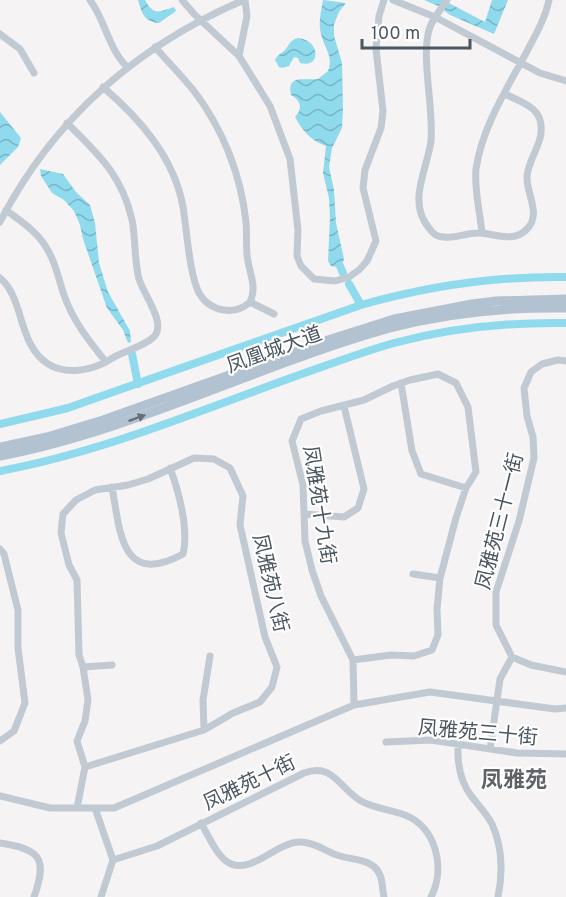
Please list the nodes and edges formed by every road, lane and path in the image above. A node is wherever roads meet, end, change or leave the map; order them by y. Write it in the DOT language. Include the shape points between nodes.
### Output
graph roads {
  1 [pos="90,0"];
  2 [pos="182,0"];
  3 [pos="244,0"];
  4 [pos="384,0"];
  5 [pos="393,0"];
  6 [pos="447,0"];
  7 [pos="549,0"];
  8 [pos="435,17"];
  9 [pos="201,20"];
  10 [pos="0,34"];
  11 [pos="155,47"];
  12 [pos="239,56"];
  13 [pos="520,63"];
  14 [pos="127,67"];
  15 [pos="34,73"];
  16 [pos="566,81"];
  17 [pos="103,87"];
  18 [pos="505,94"];
  19 [pos="67,123"];
  20 [pos="6,210"];
  21 [pos="0,222"];
  22 [pos="482,233"];
  23 [pos="0,278"];
  24 [pos="566,299"];
  25 [pos="250,302"];
  26 [pos="566,308"];
  27 [pos="274,314"];
  28 [pos="566,361"];
  29 [pos="106,362"];
  30 [pos="401,383"];
  31 [pos="344,406"];
  32 [pos="0,447"];
  33 [pos="0,456"];
  34 [pos="170,468"];
  35 [pos="112,487"];
  36 [pos="466,488"];
  37 [pos="304,513"];
  38 [pos="0,549"];
  39 [pos="413,574"];
  40 [pos="440,578"];
  41 [pos="210,656"];
  42 [pos="512,657"];
  43 [pos="352,660"];
  44 [pos="112,666"];
  45 [pos="83,667"];
  46 [pos="566,672"];
  47 [pos="496,702"];
  48 [pos="354,705"];
  49 [pos="566,708"];
  50 [pos="204,730"];
  51 [pos="0,741"];
  52 [pos="386,742"];
  53 [pos="458,744"];
  54 [pos="490,749"];
  55 [pos="566,754"];
  56 [pos="85,767"];
  57 [pos="0,796"];
  58 [pos="77,808"];
  59 [pos="95,808"];
  60 [pos="201,823"];
  61 [pos="0,843"];
  62 [pos="113,860"];
  63 [pos="34,897"];
  64 [pos="101,897"];
  65 [pos="384,897"];
  66 [pos="431,897"];
  67 [pos="498,897"];
  1 -- 14 [label="street" via="111,46"];
  2 -- 9 [label="street"];
  3 -- 9 [label="street"];
  3 -- 12 [label="street" via="247,16"];
  4 -- 12 [label="street" via="376,49 383,111 363,188 376,241 367,261 349,278 314,279 301,266 290,159 270,106"];
  5 -- 8 [label="street"];
  6 -- 8 [label="street"];
  7 -- 13 [label="street"];
  8 -- 13 [label="street"];
  8 -- 22 [label="street" via="427,49 432,107 430,142 418,202 426,226 434,234 444,238"];
  9 -- 11 [label="street"];
  9 -- 12 [label="street"];
  10 -- 15 [label="street" via="20,49"];
  11 -- 14 [label="street"];
  11 -- 25 [label="street" via="195,93 228,151 246,221 247,254 255,286"];
  13 -- 16 [label="street"];
  13 -- 18 [label="street"];
  14 -- 17 [label="street"];
  17 -- 19 [label="street"];
  17 -- 25 [label="street" via="143,125 172,171 200,293 216,308 228,311 244,308"];
  18 -- 22 [label="street" via="478,161 476,187"];
  18 -- 22 [label="street" via="536,111 540,118 541,142 527,176 533,219 527,230 518,234 500,237"];
  19 -- 20 [label="street"];
  19 -- 29 [label="street" via="102,157 120,186 132,220 139,278 158,318 159,327 150,341"];
  20 -- 21 [label="street"];
  20 -- 29 [label="street" via="43,242 80,328"];
  23 -- 29 [label="street" via="14,299 32,349 40,358 56,368 73,371"];
  24 -- 32 [label="main road, 凤凰城大道" via="472,304 394,319 94,423"];
  25 -- 27 [label="street"];
  33 -- 26 [label="main road, 凤凰城大道, one-way" via="97,431 391,328 485,311"];
  28 -- 42 [label="street, 凤雅苑三十一街" via="542,364 531,372 524,388 534,458 496,592 495,625"];
  30 -- 31 [label="street, 凤雅苑十九街"];
  30 -- 36 [label="street" via="412,451 421,474"];
  30 -- 36 [label="street, 凤雅苑十九街" via="438,374 456,383 468,407 476,472"];
  31 -- 37 [label="street, 凤雅苑十九街" via="301,419 292,441 303,485"];
  31 -- 37 [label="street" via="364,489 358,508 344,517"];
  34 -- 35 [label="street, 凤雅苑八街" via="148,479"];
  34 -- 35 [label="street" via="177,485 186,541 183,554 168,562 149,565 134,560 123,545"];
  34 -- 50 [label="street, 凤雅苑八街" via="194,458 214,459 230,468 243,496 240,525 265,637 277,667 272,687 261,702"];
  35 -- 45 [label="street, 凤雅苑八街" via="95,489 76,500 63,514 61,533 77,580 79,655"];
  36 -- 40 [label="street, 凤雅苑十九街"];
  37 -- 43 [label="street, 凤雅苑十九街" via="312,570"];
  38 -- 51 [label="street" via="18,610 25,703 14,731"];
  39 -- 40 [label="street"];
  40 -- 43 [label="street, 凤雅苑十九街" via="438,635 432,650 414,656"];
  41 -- 50 [label="street" via="203,700"];
  42 -- 46 [label="street"];
  42 -- 47 [label="street" via="500,679"];
  43 -- 48 [label="street"];
  44 -- 45 [label="street"];
  45 -- 56 [label="street, 凤雅苑八街" via="88,700 77,741"];
  47 -- 48 [label="street" via="430,692"];
  47 -- 49 [label="street"];
  47 -- 54 [label="street"];
  48 -- 59 [label="street" via="114,808"];
  50 -- 56 [label="street, 凤雅苑八街"];
  52 -- 53 [label="street, 凤雅苑三十街" via="431,740"];
  53 -- 54 [label="street, 凤雅苑三十街"];
  53 -- 67 [label="street" via="463,783 491,822 498,840 502,860"];
  54 -- 55 [label="street, 凤雅苑三十街"];
  56 -- 58 [label="street"];
  57 -- 58 [label="street" via="50,808"];
  58 -- 59 [label="street"];
  59 -- 62 [label="street"];
  60 -- 62 [label="street, 凤雅苑十街" via="157,846"];
  60 -- 65 [label="street" via="231,864 248,865 287,845 308,843 371,864 381,876"];
  60 -- 66 [label="street, 凤雅苑十街" via="313,769 323,770 361,801 403,814 421,825 433,843 438,863 437,884"];
  61 -- 63 [label="street" via="22,846 38,860 41,875"];
  62 -- 64 [label="street"];
}
